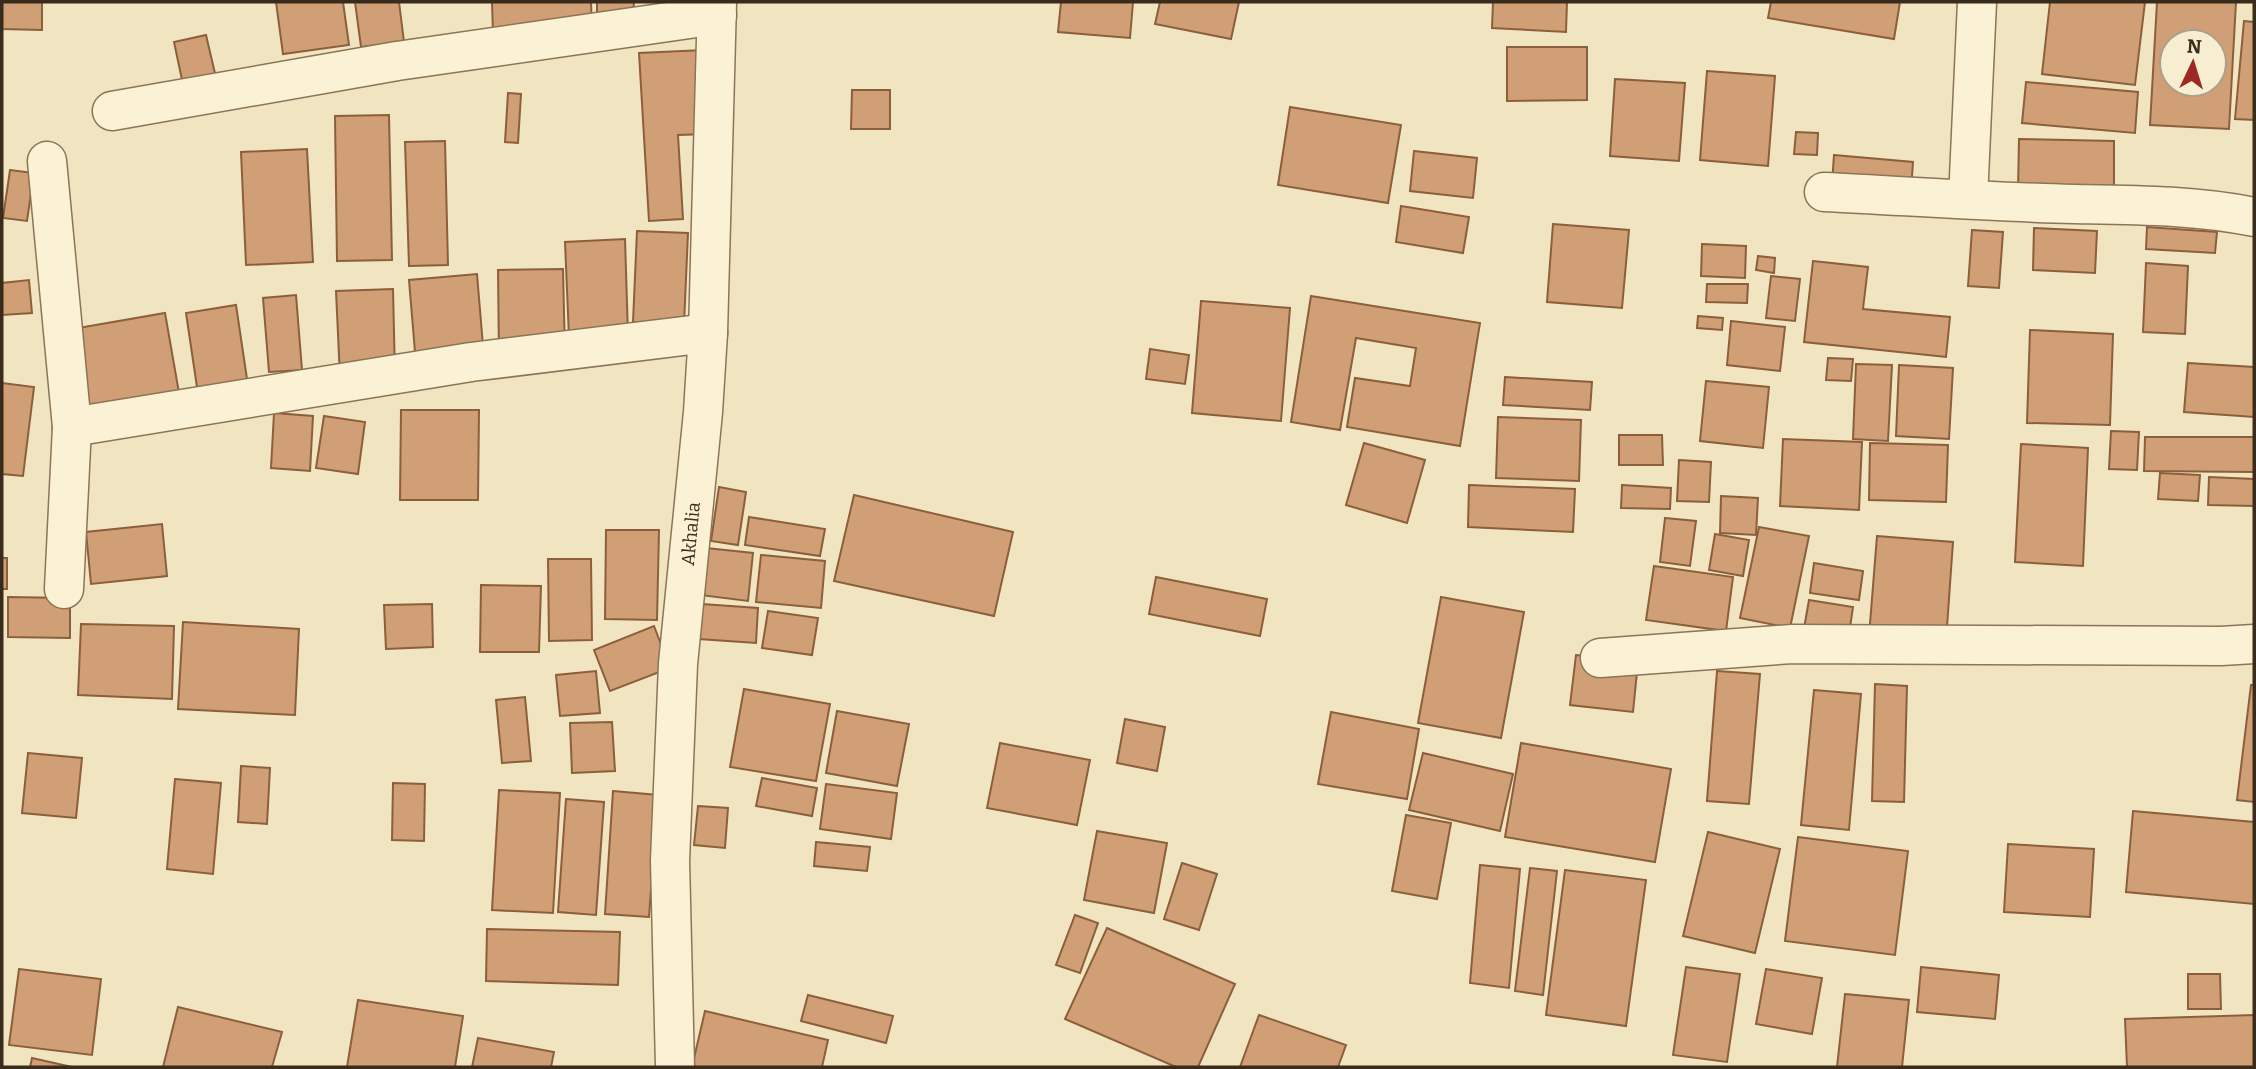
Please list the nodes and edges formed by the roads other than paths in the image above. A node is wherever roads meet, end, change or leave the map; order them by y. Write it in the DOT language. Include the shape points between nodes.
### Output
graph roads {
  1 [pos="1977,2"];
  2 [pos="717,8"];
  3 [pos="111,111"];
  4 [pos="47,161"];
  5 [pos="1824,192"];
  6 [pos="1968,199"];
  7 [pos="2254,217"];
  8 [pos="708,333"];
  9 [pos="72,427"];
  10 [pos="64,590"];
  11 [pos="2254,644"];
  12 [pos="1600,658"];
  13 [pos="675,1067"];
  1 -- 6 [label="street"];
  2 -- 3 [label="street"];
  2 -- 8 [label="street, Akhalia"];
  4 -- 9 [label="street"];
  5 -- 6 [label="street"];
  6 -- 7 [label="street" via="2139,204"];
  8 -- 9 [label="street" via="471,362"];
  8 -- 13 [label="street, Akhalia" via="678,664 670,861"];
  9 -- 10 [label="street"];
  11 -- 12 [label="street" via="1792,644"];
}
